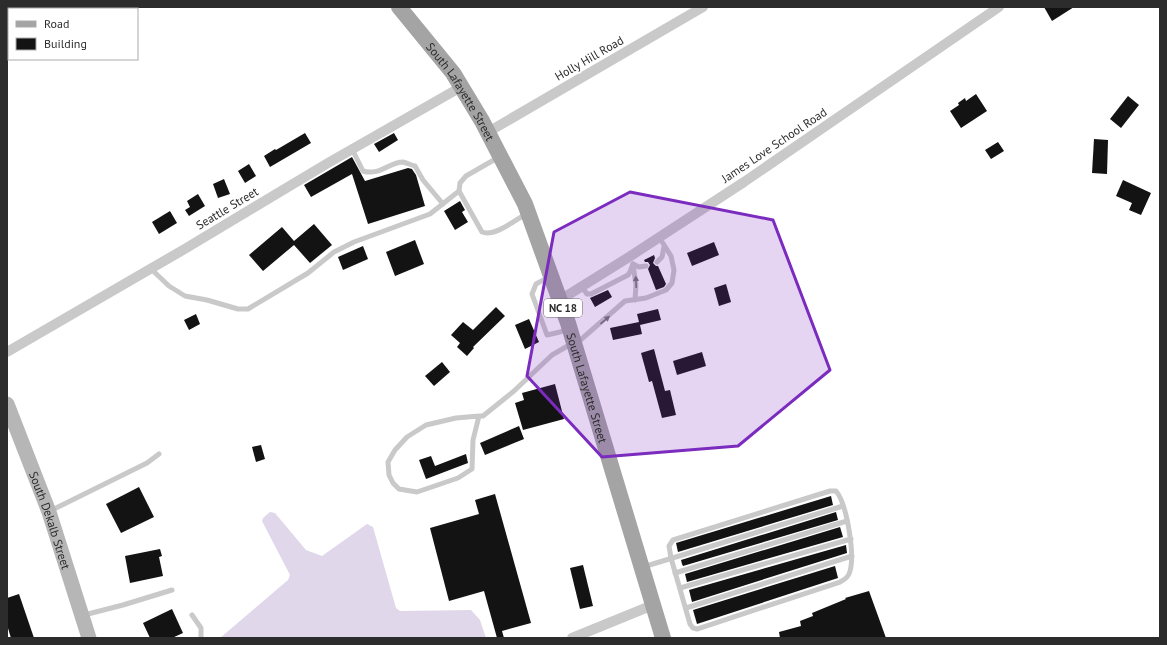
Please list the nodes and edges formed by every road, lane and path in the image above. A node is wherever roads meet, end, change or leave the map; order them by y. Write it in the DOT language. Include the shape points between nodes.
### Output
graph roads {
  1 [pos="399,7"];
  2 [pos="703,7"];
  3 [pos="1000,7"];
  4 [pos="461,87"];
  5 [pos="488,132"];
  6 [pos="352,149"];
  7 [pos="500,156"];
  8 [pos="459,191"];
  9 [pos="443,204"];
  10 [pos="529,213"];
  11 [pos="661,242"];
  12 [pos="631,261"];
  13 [pos="657,262"];
  14 [pos="646,266"];
  15 [pos="150,268"];
  16 [pos="552,276"];
  17 [pos="560,300"];
  18 [pos="635,300"];
  19 [pos="573,338"];
  20 [pos="7,352"];
  21 [pos="7,404"];
  22 [pos="480,416"];
  23 [pos="159,454"];
  24 [pos="843,506"];
  25 [pos="49,512"];
  26 [pos="846,521"];
  27 [pos="851,539"];
  28 [pos="852,556"];
  29 [pos="671,558"];
  30 [pos="642,567"];
  31 [pos="675,573"];
  32 [pos="680,588"];
  33 [pos="172,590"];
  34 [pos="653,605"];
  35 [pos="686,608"];
  36 [pos="83,615"];
  37 [pos="192,615"];
  38 [pos="89,638"];
  39 [pos="201,638"];
  40 [pos="572,638"];
  41 [pos="663,638"];
  1 -- 4 [label="main road, South Lafayette Street / NC 18"];
  2 -- 5 [label="street, Holly Hill Road"];
  3 -- 11 [label="street, James Love School Road"];
  4 -- 5 [label="main road, South Lafayette Street / NC 18"];
  4 -- 6 [label="street, Seattle Street"];
  5 -- 7 [label="main road, South Lafayette Street / NC 18"];
  6 -- 9 [label="lane" via="363,171 368,173 401,162 415,166 422,180"];
  6 -- 15 [label="street, Seattle Street"];
  7 -- 8 [label="lane" via="466,176 460,183"];
  7 -- 10 [label="main road, South Lafayette Street / NC 18"];
  8 -- 9 [label="lane"];
  8 -- 10 [label="lane" via="482,232 486,234 493,233"];
  9 -- 15 [label="lane" via="430,214 334,252 308,273 248,308 238,309 184,296"];
  10 -- 16 [label="main road, South Lafayette Street / NC 18"];
  11 -- 12 [label="street, James Love School Road"];
  11 -- 13 [label="lane" via="662,257"];
  11 -- 18 [label="lane" via="671,256 674,270 672,283 658,294"];
  12 -- 14 [label="lane" via="639,266"];
  12 -- 17 [label="street, James Love School Road"];
  18 -- 12 [label="lane, one-way" via="636,286"];
  15 -- 20 [label="street, Seattle Street"];
  16 -- 17 [label="main road, South Lafayette Street / NC 18"];
  16 -- 19 [label="lane" via="536,284 532,294 547,335 560,332"];
  17 -- 19 [label="main road, South Lafayette Street / NC 18"];
  19 -- 18 [label="lane, one-way" via="625,301"];
  19 -- 22 [label="lane" via="514,391"];
  19 -- 30 [label="main road, South Lafayette Street / NC 18"];
  21 -- 25 [label="main road, South Dekalb Street"];
  22 -- 22 [label="lane" via="426,425 407,437 388,462 389,475 393,483 399,489 417,492 458,478 472,469 473,440"];
  23 -- 25 [label="lane" via="147,463"];
  24 -- 26 [label="lane"];
  24 -- 29 [label="lane"];
  24 -- 29 [label="lane" via="836,491 823,493 675,538 669,546"];
  25 -- 36 [label="main road, South Dekalb Street"];
  26 -- 27 [label="lane"];
  26 -- 31 [label="lane"];
  27 -- 28 [label="lane"];
  27 -- 32 [label="lane"];
  28 -- 35 [label="lane"];
  28 -- 35 [label="lane" via="849,574 844,580 697,629 692,627"];
  29 -- 30 [label="lane"];
  29 -- 31 [label="lane"];
  30 -- 34 [label="main road, South Lafayette Street / NC 18"];
  31 -- 32 [label="lane"];
  32 -- 35 [label="lane"];
  33 -- 36 [label="lane"];
  34 -- 40 [label="street"];
  34 -- 41 [label="main road, South Lafayette Street / NC 18"];
  36 -- 38 [label="main road, South Dekalb Street"];
  37 -- 39 [label="lane" via="201,628"];
}
